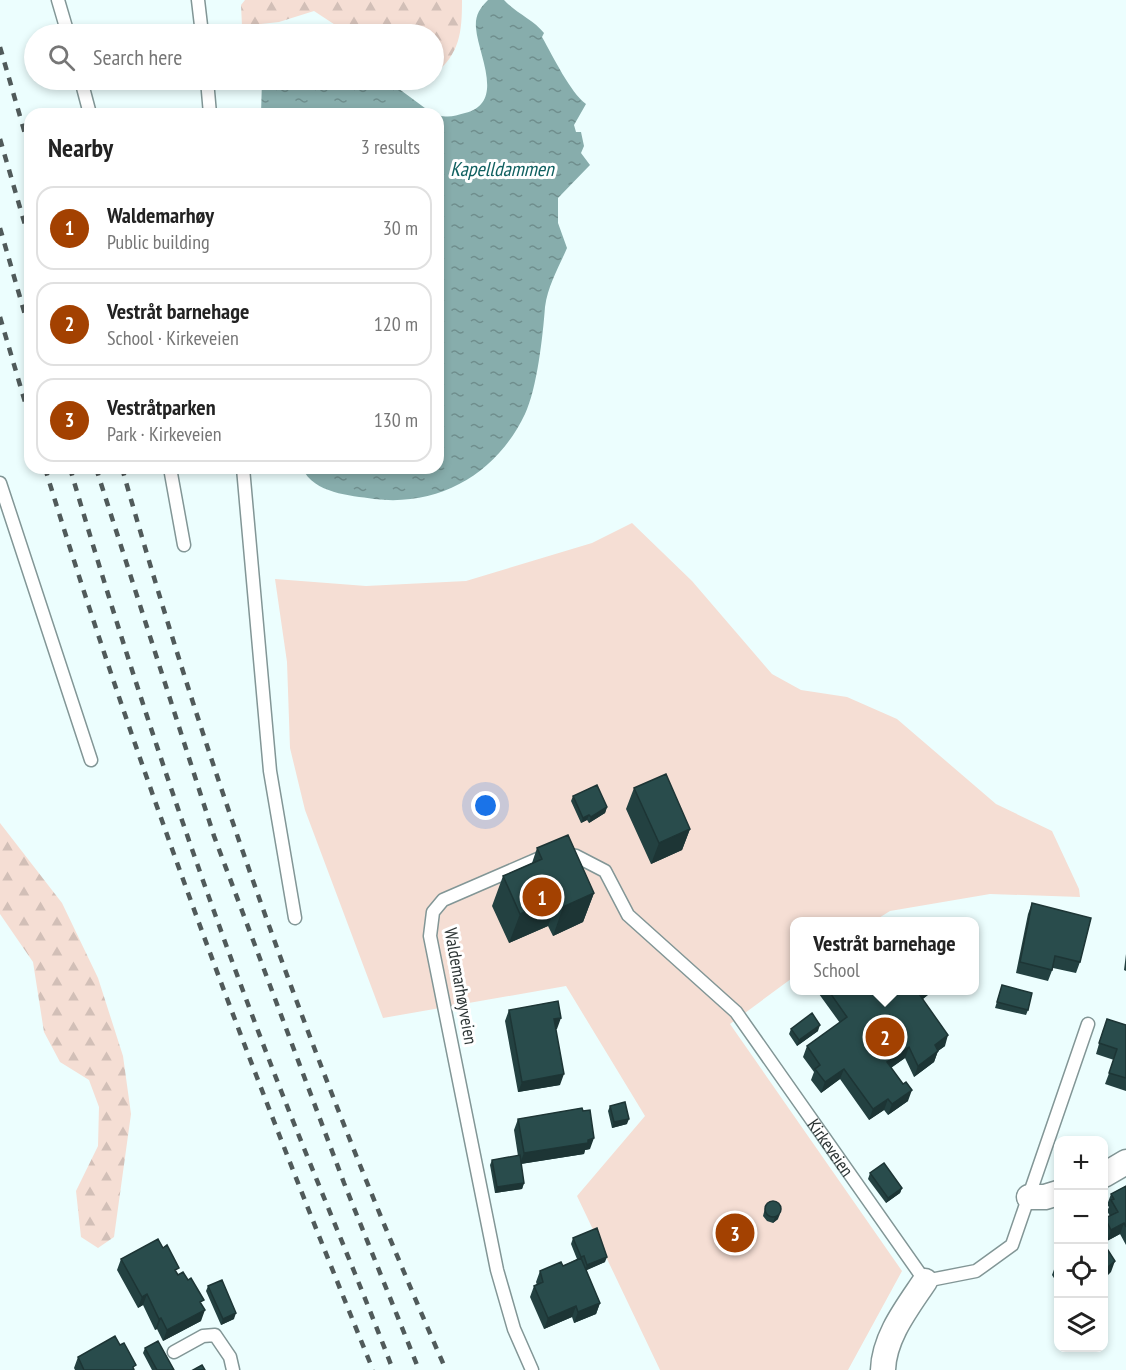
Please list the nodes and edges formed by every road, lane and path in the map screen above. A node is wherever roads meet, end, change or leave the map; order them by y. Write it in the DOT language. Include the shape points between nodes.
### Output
graph roads {
  1 [pos="58,0"];
  2 [pos="198,0"];
  3 [pos="65,24"];
  4 [pos="201,24"];
  5 [pos="84,90"];
  6 [pos="208,90"];
  7 [pos="88,108"];
  8 [pos="209,108"];
  9 [pos="171,474"];
  10 [pos="244,474"];
  11 [pos="0,483"];
  12 [pos="184,545"];
  13 [pos="91,760"];
  14 [pos="295,918"];
  15 [pos="736,1012"];
  16 [pos="1088,1024"];
  17 [pos="1126,1162"];
  18 [pos="1108,1173"];
  19 [pos="1054,1194"];
  20 [pos="1029,1197"];
  21 [pos="925,1281"];
  22 [pos="174,1352"];
  23 [pos="233,1370"];
  24 [pos="532,1370"];
  25 [pos="883,1370"];
  1 -- 3 [label="lane"];
  2 -- 4 [label="lane"];
  5 -- 7 [label="lane"];
  6 -- 8 [label="lane"];
  9 -- 12 [label="lane"];
  10 -- 14 [label="lane" via="270,771"];
  11 -- 13 [label="lane"];
  15 -- 21 [label="lane, Kirkeveien"];
  15 -- 24 [label="lane, Waldemarhøyveien" via="628,915 604,871 576,856 553,852 443,900 433,912 430,936 497,1270 514,1329"];
  16 -- 20 [label="lane"];
  17 -- 18 [label="street"];
  19 -- 20 [label="street"];
  20 -- 21 [label="lane" via="1012,1245 975,1271"];
  21 -- 25 [label="street" via="899,1321"];
  22 -- 23 [label="lane" via="203,1336 214,1335 230,1357"];
}
